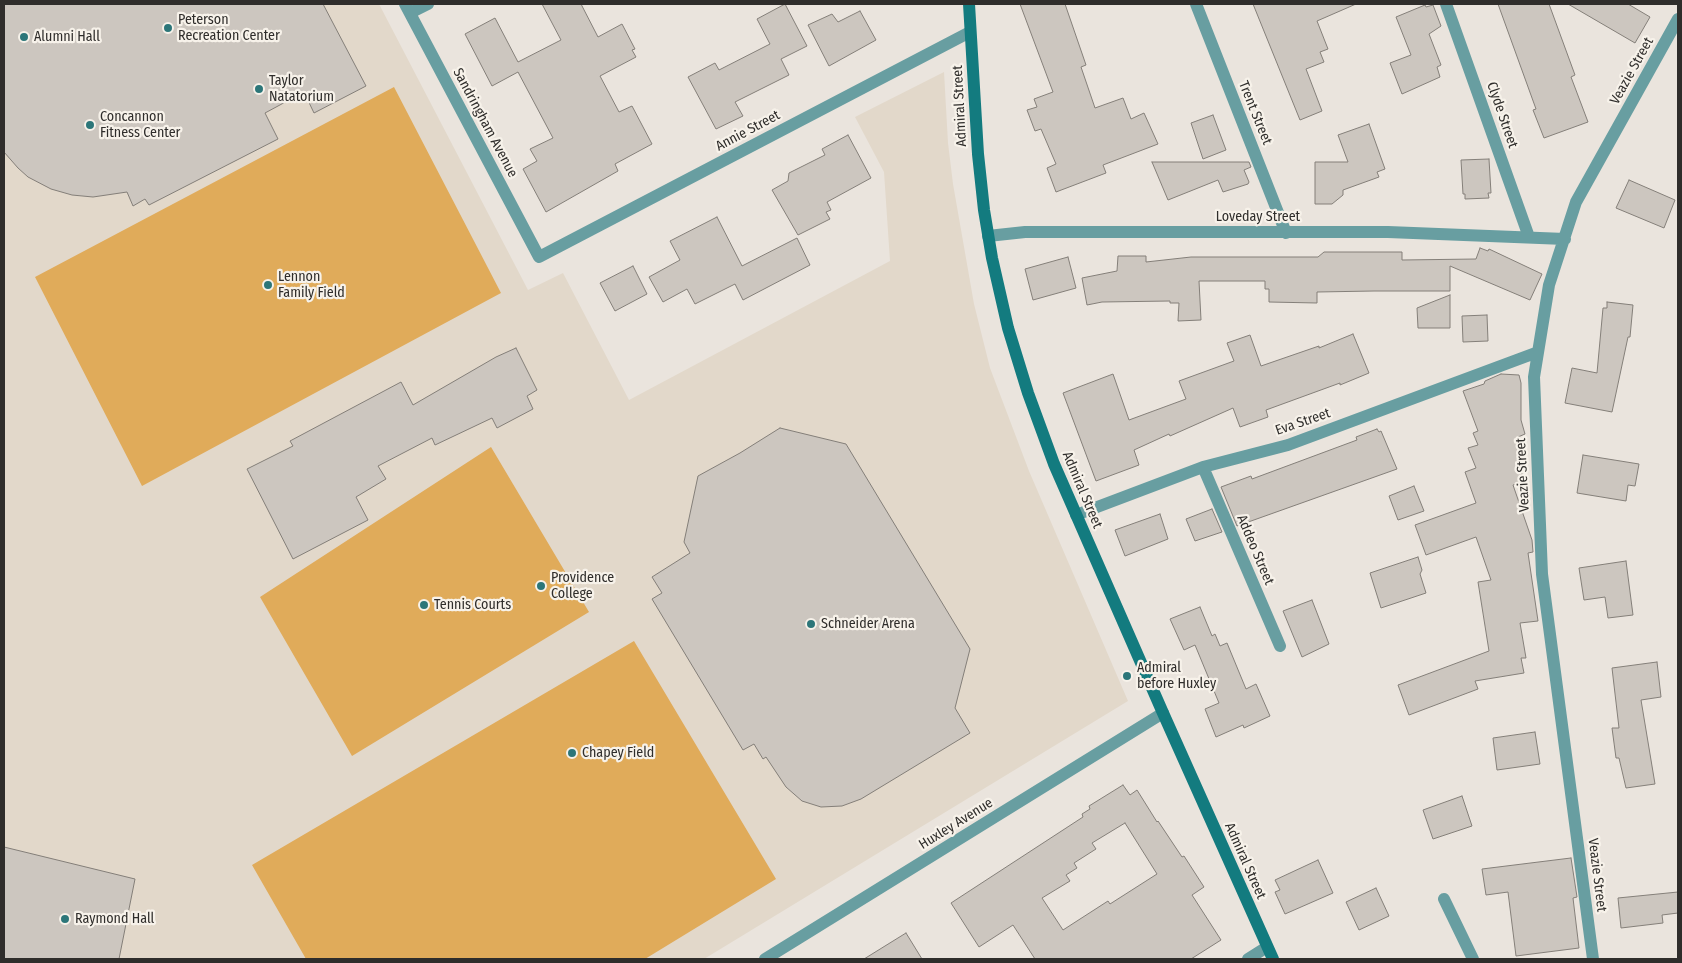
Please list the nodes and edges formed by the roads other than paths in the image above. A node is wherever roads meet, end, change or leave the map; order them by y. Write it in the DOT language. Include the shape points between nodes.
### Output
graph roads {
  1 [pos="428,4"];
  2 [pos="969,4"];
  3 [pos="1196,4"];
  4 [pos="1446,4"];
  5 [pos="408,8"];
  6 [pos="1678,19"];
  7 [pos="970,32"];
  8 [pos="1286,232"];
  9 [pos="988,236"];
  10 [pos="1529,237"];
  11 [pos="1564,239"];
  12 [pos="539,257"];
  13 [pos="1538,352"];
  14 [pos="1203,467"];
  15 [pos="1076,515"];
  16 [pos="1280,646"];
  17 [pos="1162,714"];
  18 [pos="1444,899"];
  19 [pos="1267,947"];
  20 [pos="765,959"];
  21 [pos="1248,959"];
  22 [pos="1272,959"];
  23 [pos="1473,959"];
  24 [pos="1593,959"];
  1 -- 5 [label="street"];
  2 -- 7 [label="main road, Admiral Street"];
  3 -- 8 [label="street, Trent Street"];
  4 -- 10 [label="street, Clyde Street"];
  5 -- 12 [label="street, Sandringham Avenue"];
  6 -- 11 [label="street, Veazie Street" via="1576,202"];
  7 -- 9 [label="main road, Admiral Street" via="978,154"];
  7 -- 12 [label="street, Annie Street"];
  8 -- 9 [label="street, Loveday Street" via="1025,232"];
  8 -- 10 [label="street, Loveday Street"];
  9 -- 15 [label="main road, Admiral Street" via="1008,328 1028,393"];
  10 -- 11 [label="street, Loveday Street"];
  11 -- 13 [label="street, Veazie Street" via="1549,285"];
  13 -- 14 [label="street, Eva Street" via="1288,444"];
  13 -- 24 [label="street, Veazie Street" via="1534,377 1542,574"];
  14 -- 15 [label="street, Eva Street"];
  14 -- 16 [label="street, Addeo Street"];
  15 -- 17 [label="main road, Admiral Street"];
  17 -- 19 [label="main road, Admiral Street"];
  17 -- 20 [label="street, Huxley Avenue"];
  18 -- 23 [label="street"];
  19 -- 21 [label="street"];
  19 -- 22 [label="main road, Admiral Street"];
}
